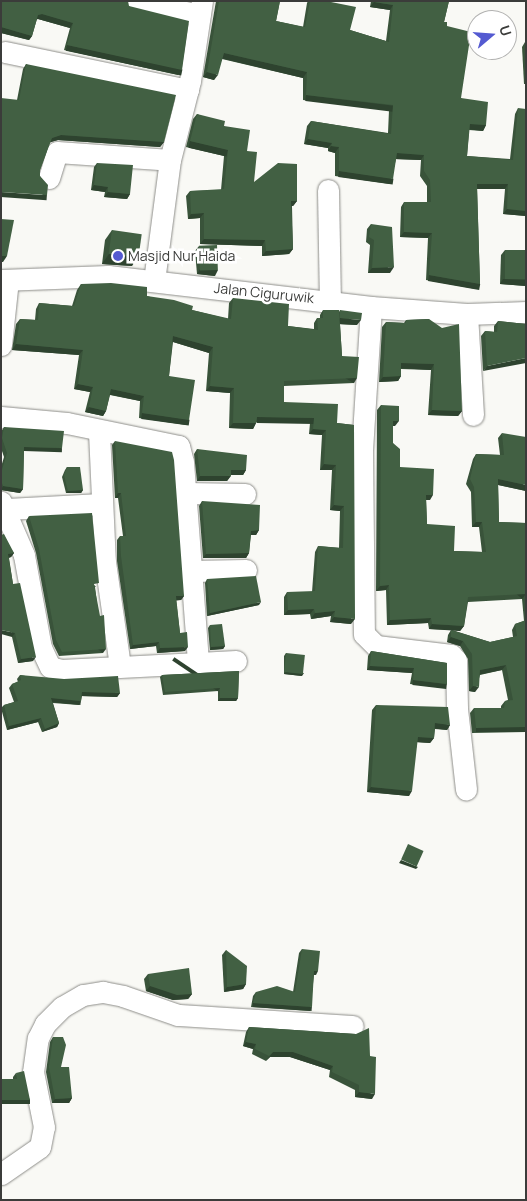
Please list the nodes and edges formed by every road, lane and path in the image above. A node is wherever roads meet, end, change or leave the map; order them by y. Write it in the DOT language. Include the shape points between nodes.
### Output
graph roads {
  1 [pos="134,1"];
  2 [pos="201,8"];
  3 [pos="5,52"];
  4 [pos="188,90"];
  5 [pos="170,160"];
  6 [pos="49,178"];
  7 [pos="328,190"];
  8 [pos="5,280"];
  9 [pos="154,281"];
  10 [pos="330,300"];
  11 [pos="371,306"];
  12 [pos="526,312"];
  13 [pos="467,314"];
  14 [pos="1,345"];
  15 [pos="474,415"];
  16 [pos="1,416"];
  17 [pos="99,432"];
  18 [pos="186,493"];
  19 [pos="245,494"];
  20 [pos="101,504"];
  21 [pos="4,505"];
  22 [pos="246,570"];
  23 [pos="190,571"];
  24 [pos="236,661"];
  25 [pos="198,663"];
  26 [pos="120,666"];
  27 [pos="466,789"];
  28 [pos="352,1026"];
  29 [pos="1,1174"];
  1 -- 2 [label="street"];
  2 -- 4 [label="street"];
  3 -- 4 [label="street"];
  4 -- 5 [label="street"];
  5 -- 6 [label="street" via="56,152"];
  5 -- 9 [label="street"];
  7 -- 10 [label="street"];
  8 -- 9 [label="street, Jalan Ciguruwik" via="108,276"];
  8 -- 14 [label="street"];
  9 -- 10 [label="street, Jalan Ciguruwik"];
  10 -- 11 [label="street, Jalan Ciguruwik"];
  11 -- 13 [label="street, Jalan Ciguruwik"];
  11 -- 27 [label="street" via="362,450 364,634 376,646 451,655 456,660 457,709"];
  12 -- 13 [label="street, Jalan Ciguruwik"];
  13 -- 15 [label="street"];
  16 -- 17 [label="street" via="67,423"];
  17 -- 18 [label="street" via="171,442 178,446 182,452"];
  17 -- 20 [label="street"];
  18 -- 19 [label="street"];
  18 -- 23 [label="street"];
  20 -- 21 [label="street"];
  20 -- 26 [label="street" via="105,562"];
  21 -- 26 [label="street" via="24,555 46,661 55,670"];
  22 -- 23 [label="street"];
  23 -- 25 [label="street"];
  24 -- 25 [label="street"];
  25 -- 26 [label="street"];
  28 -- 29 [label="street" via="178,1015 123,996 103,992 84,995 62,1007 45,1024 38,1038 32,1072 44,1127 40,1146"];
}
